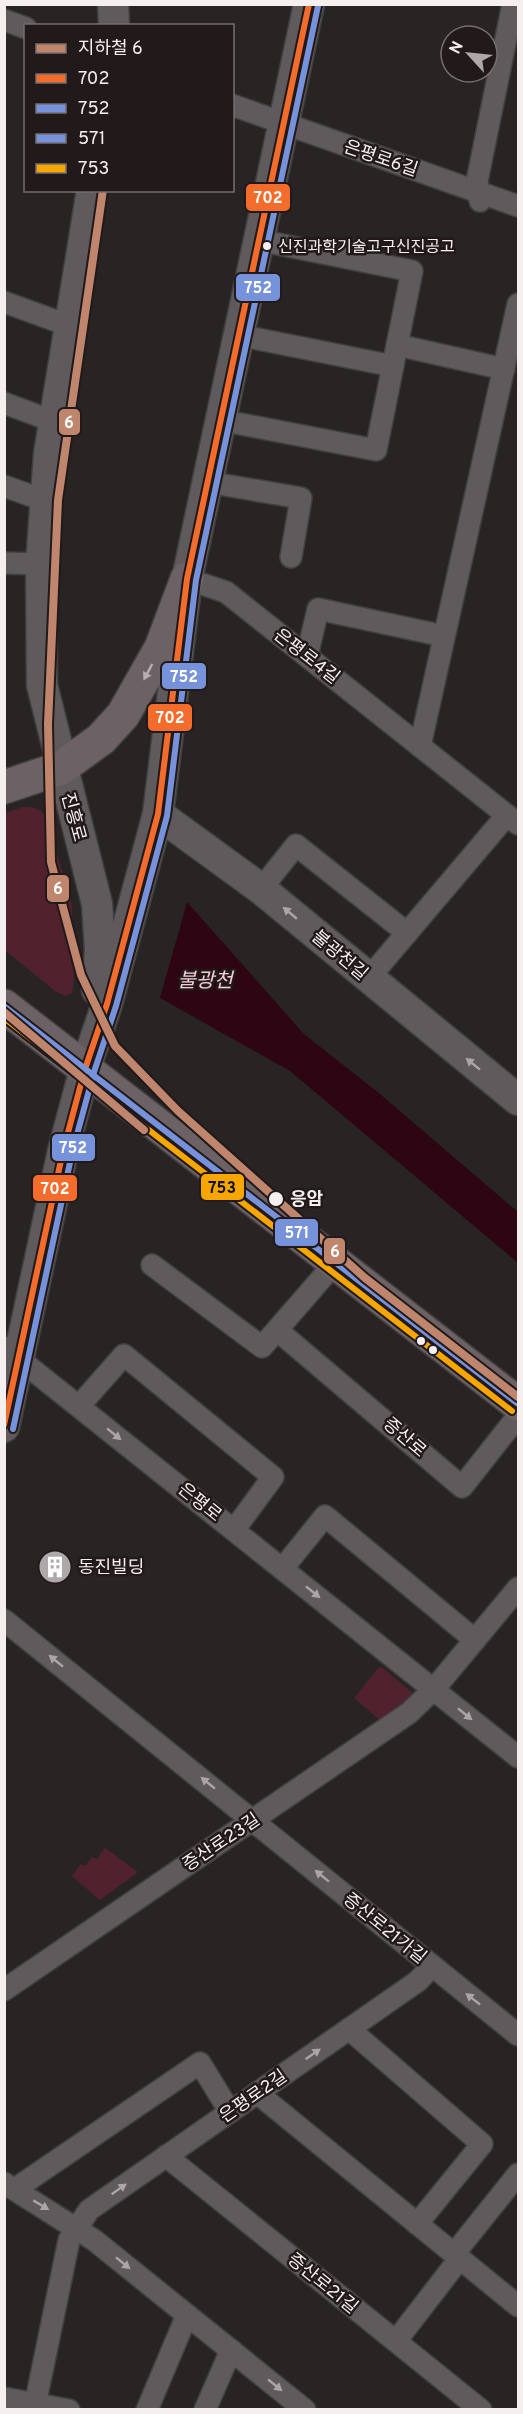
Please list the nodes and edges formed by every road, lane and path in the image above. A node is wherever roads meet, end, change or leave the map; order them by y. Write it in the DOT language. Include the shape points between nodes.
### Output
graph roads {
  1 [pos="113,4"];
  2 [pos="309,4"];
  3 [pos="513,4"];
  4 [pos="4,20"];
  5 [pos="114,24"];
  6 [pos="24,27"];
  7 [pos="234,106"];
  8 [pos="283,124"];
  9 [pos="92,192"];
  10 [pos="479,197"];
  11 [pos="519,206"];
  12 [pos="258,240"];
  13 [pos="4,302"];
  14 [pos="519,304"];
  15 [pos="70,326"];
  16 [pos="238,335"];
  17 [pos="395,356"];
  18 [pos="504,369"];
  19 [pos="4,403"];
  20 [pos="220,420"];
  21 [pos="54,422"];
  22 [pos="207,482"];
  23 [pos="4,486"];
  24 [pos="46,501"];
  25 [pos="291,557"];
  26 [pos="4,563"];
  27 [pos="41,564"];
  28 [pos="187,579"];
  29 [pos="444,636"];
  30 [pos="307,656"];
  31 [pos="420,746"];
  32 [pos="61,768"];
  33 [pos="4,787"];
  34 [pos="158,814"];
  35 [pos="513,820"];
  36 [pos="261,889"];
  37 [pos="407,933"];
  38 [pos="368,979"];
  39 [pos="4,1006"];
  40 [pos="85,1069"];
  41 [pos="519,1100"];
  42 [pos="335,1263"];
  43 [pos="152,1265"];
  44 [pos="277,1330"];
  45 [pos="12,1352"];
  46 [pos="519,1404"];
  47 [pos="79,1406"];
  48 [pos="519,1416"];
  49 [pos="4,1427"];
  50 [pos="234,1530"];
  51 [pos="283,1568"];
  52 [pos="519,1588"];
  53 [pos="4,1620"];
  54 [pos="476,1640"];
  55 [pos="434,1689"];
  56 [pos="519,1757"];
  57 [pos="253,1820"];
  58 [pos="432,1966"];
  59 [pos="4,1990"];
  60 [pos="349,2029"];
  61 [pos="519,2035"];
  62 [pos="257,2093"];
  63 [pos="230,2112"];
  64 [pos="166,2156"];
  65 [pos="519,2174"];
  66 [pos="10,2186"];
  67 [pos="417,2224"];
  68 [pos="76,2228"];
  69 [pos="457,2256"];
  70 [pos="518,2306"];
  71 [pos="187,2315"];
  72 [pos="396,2341"];
  73 [pos="231,2350"];
  74 [pos="4,2398"];
  75 [pos="35,2407"];
  76 [pos="69,2409"];
  77 [pos="147,2409"];
  78 [pos="205,2409"];
  79 [pos="305,2409"];
  80 [pos="481,2409"];
  1 -- 5 [label="main road"];
  2 -- 8 [label="main road"];
  3 -- 10 [label="street" via="477,181"];
  4 -- 6 [label="street"];
  7 -- 8 [label="street, 은평로6길"];
  8 -- 10 [label="street, 은평로6길"];
  8 -- 12 [label="main road"];
  9 -- 15 [label="main road, 진흥로"];
  10 -- 11 [label="street, 은평로6길"];
  12 -- 16 [label="main road"];
  12 -- 17 [label="street" via="412,271"];
  13 -- 15 [label="street"];
  14 -- 18 [label="street"];
  15 -- 21 [label="main road, 진흥로"];
  16 -- 17 [label="street"];
  16 -- 20 [label="main road"];
  17 -- 18 [label="street"];
  17 -- 20 [label="street" via="376,450"];
  18 -- 29 [label="street"];
  19 -- 21 [label="street"];
  20 -- 22 [label="main road"];
  21 -- 24 [label="main road, 진흥로"];
  22 -- 25 [label="street" via="301,498"];
  22 -- 28 [label="main road"];
  23 -- 24 [label="street"];
  24 -- 27 [label="main road, 진흥로"];
  26 -- 27 [label="street"];
  27 -- 32 [label="main road, 진흥로" via="42,685"];
  28 -- 30 [label="street, 은평로4길" via="226,592"];
  28 -- 32 [label="main road, one-way" via="161,648 123,715 100,739"];
  28 -- 34 [label="main road"];
  29 -- 30 [label="street" via="318,609"];
  29 -- 31 [label="street"];
  30 -- 31 [label="street, 은평로4길"];
  31 -- 35 [label="street, 은평로4길"];
  32 -- 33 [label="main road"];
  32 -- 40 [label="main road, 진흥로" via="99,920 100,968"];
  34 -- 36 [label="main road, 불광천길"];
  34 -- 40 [label="main road" via="107,1004"];
  35 -- 37 [label="street, 은평로4길"];
  36 -- 37 [label="street" via="296,845"];
  38 -- 36 [label="main road, 불광천길, one-way"];
  37 -- 38 [label="street, 은평로4길"];
  41 -- 38 [label="main road, 불광천길, one-way"];
  39 -- 40 [label="main road"];
  40 -- 42 [label="main road"];
  40 -- 45 [label="main road"];
  42 -- 44 [label="street"];
  42 -- 46 [label="main road"];
  43 -- 44 [label="street" via="262,1347"];
  44 -- 48 [label="street, 증산로" via="462,1487"];
  45 -- 47 [label="street, 은평로"];
  45 -- 49 [label="main road"];
  47 -- 50 [label="street, 은평로, one-way"];
  47 -- 50 [label="street, 은평로" via="124,1355 273,1477"];
  50 -- 51 [label="street"];
  51 -- 54 [label="street" via="325,1516"];
  51 -- 55 [label="street, one-way"];
  52 -- 54 [label="street, 증산로23길"];
  57 -- 53 [label="street, one-way"];
  54 -- 55 [label="street, 증산로23길"];
  55 -- 56 [label="street, one-way"];
  55 -- 57 [label="street, 증산로23길" via="410,1713"];
  58 -- 57 [label="street, 증산로21가길, one-way"];
  57 -- 59 [label="street, 증산로23길"];
  58 -- 60 [label="street, 은평로2길" via="418,1981"];
  61 -- 58 [label="street, 증산로21가길, one-way"];
  62 -- 60 [label="street, 은평로2길, one-way"];
  60 -- 67 [label="street" via="482,2144"];
  62 -- 63 [label="street, 은평로2길"];
  62 -- 67 [label="street"];
  63 -- 64 [label="street, 은평로2길"];
  63 -- 66 [label="street" via="200,2063"];
  68 -- 64 [label="street, 은평로2길, one-way" via="89,2210"];
  64 -- 72 [label="street, 증산로21길"];
  65 -- 69 [label="street"];
  66 -- 68 [label="street, one-way"];
  67 -- 69 [label="street"];
  68 -- 71 [label="street, one-way"];
  68 -- 75 [label="street, 은평로2길" via="69,2240"];
  69 -- 70 [label="street"];
  69 -- 72 [label="street"];
  71 -- 73 [label="street"];
  71 -- 77 [label="street"];
  72 -- 80 [label="street, 증산로21길"];
  73 -- 78 [label="street"];
  73 -- 79 [label="street, one-way"];
  74 -- 75 [label="street"];
  75 -- 76 [label="street"];
}
